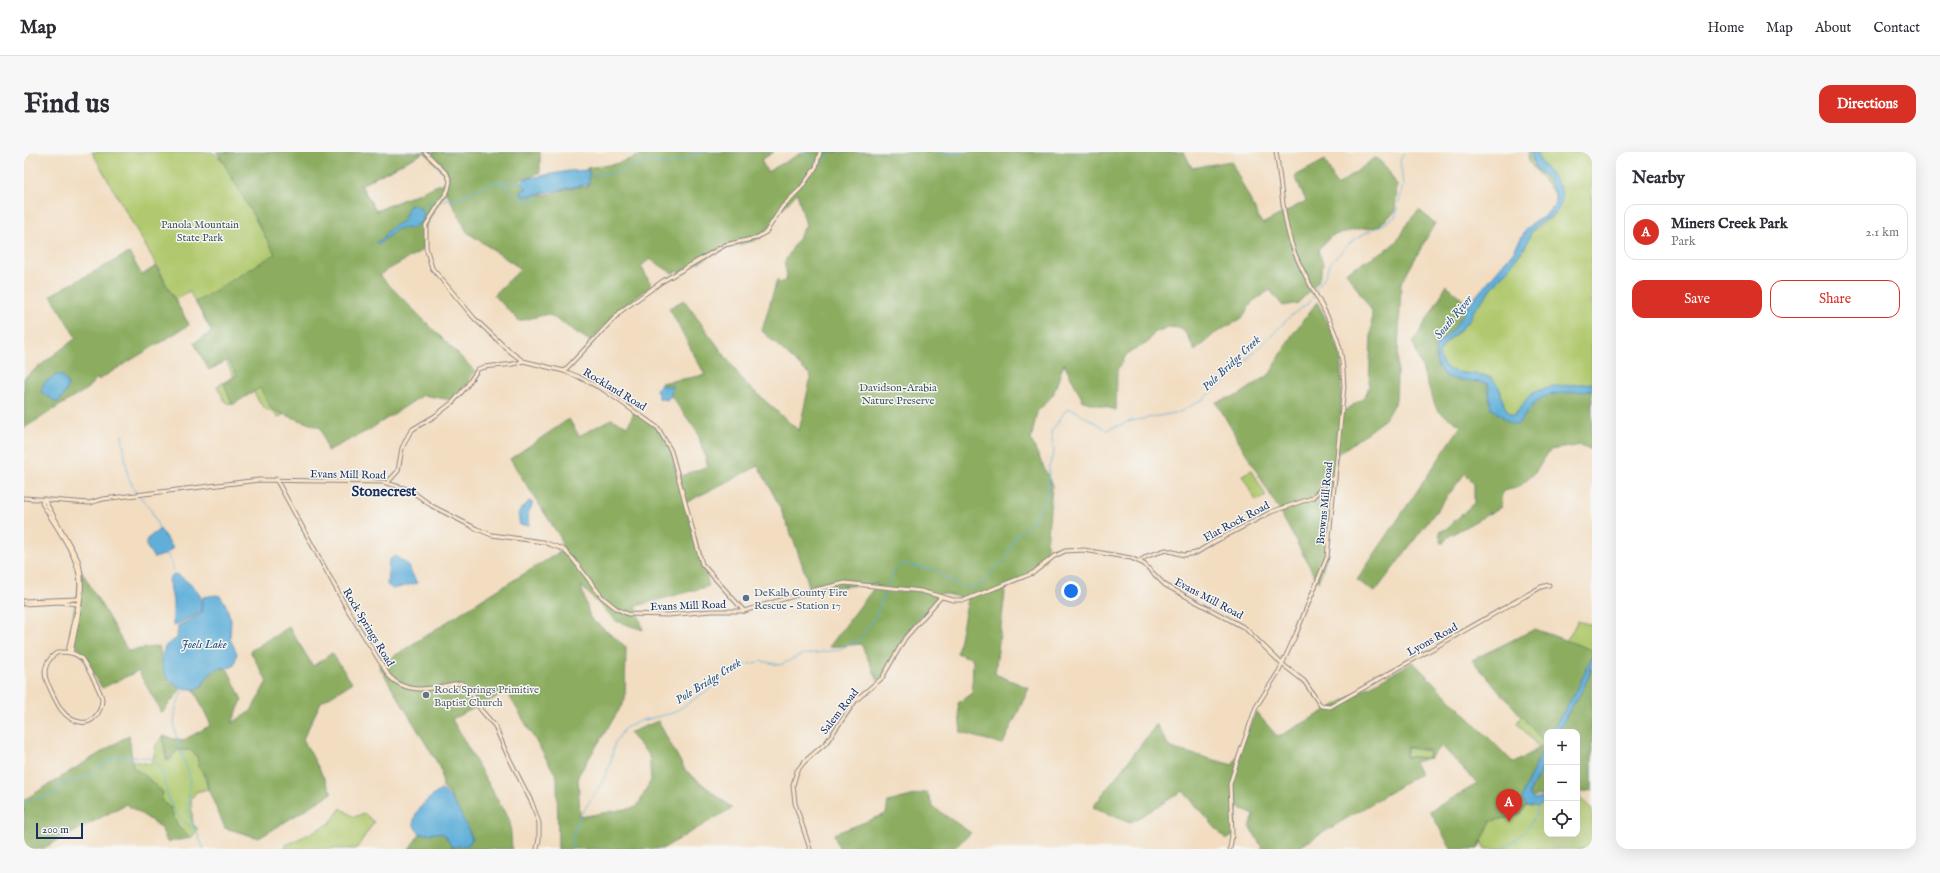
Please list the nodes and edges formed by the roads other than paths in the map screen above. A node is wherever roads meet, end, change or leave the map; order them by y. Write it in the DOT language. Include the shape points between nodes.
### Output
graph roads {
  1 [pos="425,152"];
  2 [pos="820,152"];
  3 [pos="1276,152"];
  4 [pos="523,361"];
  5 [pos="564,371"];
  6 [pos="276,479"];
  7 [pos="1335,479"];
  8 [pos="388,482"];
  9 [pos="24,498"];
  10 [pos="44,499"];
  11 [pos="1140,561"];
  12 [pos="1549,584"];
  13 [pos="941,597"];
  14 [pos="79,599"];
  15 [pos="24,602"];
  16 [pos="78,604"];
  17 [pos="744,611"];
  18 [pos="69,652"];
  19 [pos="1282,664"];
  20 [pos="1324,707"];
  21 [pos="537,849"];
  22 [pos="810,849"];
  23 [pos="1230,849"];
  1 -- 4 [label="street, Rockland Road" via="447,174 450,181 448,190 426,225 426,247 432,268 474,318"];
  2 -- 5 [label="street" via="816,167 801,188 782,207 766,232 756,238 725,245 658,285 621,311"];
  3 -- 7 [label="street, Browns Mill Road" via="1290,239 1297,259 1339,343 1343,363 1344,387"];
  4 -- 5 [label="street, Rockland Road"];
  4 -- 8 [label="street" via="478,369 453,402 409,434 402,448 398,471"];
  5 -- 17 [label="street, Rockland Road" via="596,386 658,428 671,451 702,564"];
  6 -- 8 [label="street, Evans Mill Road" via="307,482"];
  6 -- 10 [label="street, Evans Mill Road" via="180,488 89,502"];
  6 -- 21 [label="street, Rock Springs Road" via="346,606 389,676 398,684 413,690 461,683 470,690 481,710 495,726 535,810 539,830"];
  7 -- 11 [label="street, Flat Rock Road" via="1330,479 1312,498 1271,512 1196,553 1184,555 1166,550"];
  7 -- 19 [label="street, Browns Mill Road" via="1327,557"];
  8 -- 17 [label="street, Evans Mill Road" via="410,490 432,506 482,531 546,543 563,549 602,597 628,614 668,615"];
  9 -- 10 [label="street, Evans Mill Road"];
  10 -- 14 [label="street" via="42,503 77,567 80,580"];
  11 -- 13 [label="street, Evans Mill Road" via="1084,550 1065,551 1033,573 972,599 961,601"];
  11 -- 19 [label="street, Evans Mill Road" via="1165,585 1246,628"];
  12 -- 20 [label="street, Lyons Road" via="1338,704"];
  13 -- 17 [label="street, Evans Mill Road" via="921,591 883,586 838,584"];
  13 -- 22 [label="street, Salem Road" via="905,638 882,678 856,700 826,743 797,771 793,787 795,803"];
  14 -- 15 [label="street"];
  14 -- 16 [label="street"];
  15 -- 16 [label="street"];
  16 -- 18 [label="street"];
  18 -- 18 [label="street" via="58,652 50,658 45,667 45,677 65,716 85,723 93,720 99,713 102,698 80,658"];
  19 -- 20 [label="street, Evans Mill Road" via="1300,678 1316,701"];
  19 -- 23 [label="street, Browns Mill Road" via="1256,707 1232,776"];
}
